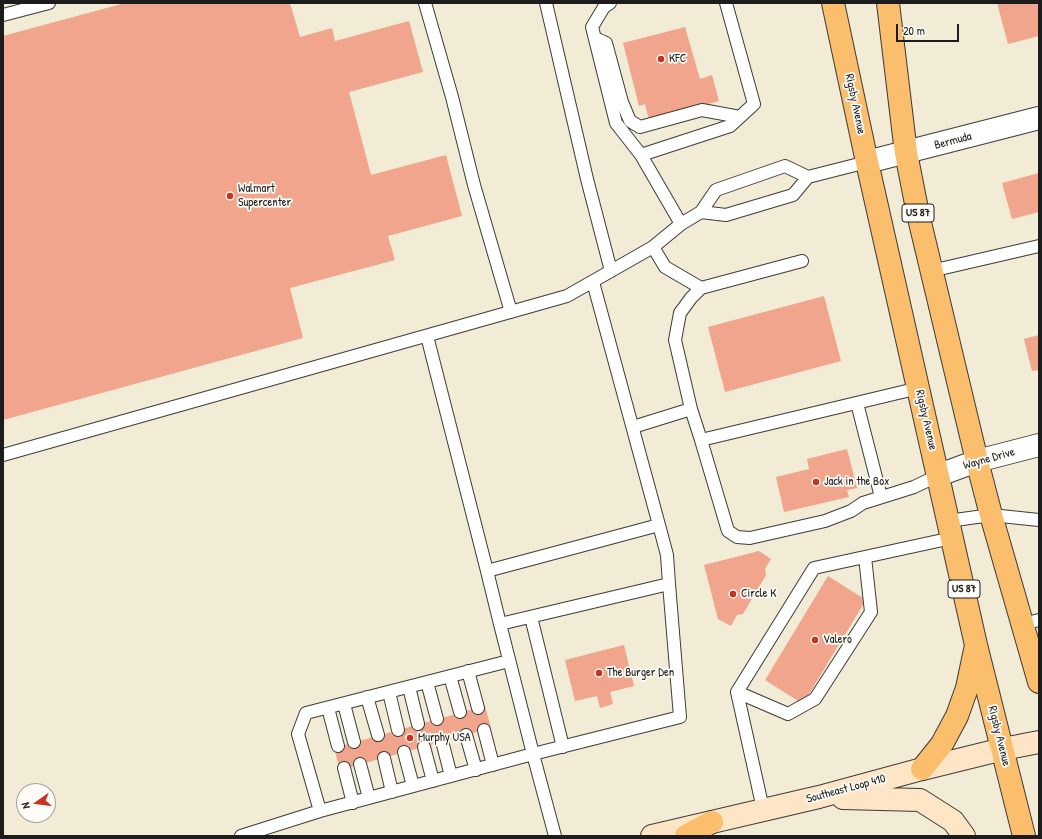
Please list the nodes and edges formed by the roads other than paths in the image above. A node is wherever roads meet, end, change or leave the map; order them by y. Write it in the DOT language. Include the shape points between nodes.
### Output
graph roads {
  1 [pos="49,3"];
  2 [pos="425,3"];
  3 [pos="546,3"];
  4 [pos="610,3"];
  5 [pos="726,3"];
  6 [pos="833,3"];
  7 [pos="888,3"];
  8 [pos="3,15"];
  9 [pos="595,38"];
  10 [pos="740,117"];
  11 [pos="1039,118"];
  12 [pos="906,153"];
  13 [pos="641,155"];
  14 [pos="867,162"];
  15 [pos="808,177"];
  16 [pos="701,212"];
  17 [pos="681,224"];
  18 [pos="1039,246"];
  19 [pos="654,247"];
  20 [pos="802,261"];
  21 [pos="932,270"];
  22 [pos="611,271"];
  23 [pos="593,282"];
  24 [pos="701,288"];
  25 [pos="511,312"];
  26 [pos="427,336"];
  27 [pos="918,388"];
  28 [pos="857,403"];
  29 [pos="692,409"];
  30 [pos="633,427"];
  31 [pos="701,440"];
  32 [pos="1039,445"];
  33 [pos="3,455"];
  34 [pos="977,461"];
  35 [pos="939,475"];
  36 [pos="881,498"];
  37 [pos="991,515"];
  38 [pos="1039,520"];
  39 [pos="659,525"];
  40 [pos="950,530"];
  41 [pos="865,557"];
  42 [pos="487,571"];
  43 [pos="669,584"];
  44 [pos="531,617"];
  45 [pos="1031,622"];
  46 [pos="500,624"];
  47 [pos="976,645"];
  48 [pos="1035,654"];
  49 [pos="509,661"];
  50 [pos="468,671"];
  51 [pos="450,676"];
  52 [pos="427,682"];
  53 [pos="1039,682"];
  54 [pos="409,687"];
  55 [pos="389,692"];
  56 [pos="737,692"];
  57 [pos="367,698"];
  58 [pos="344,704"];
  59 [pos="328,708"];
  60 [pos="478,708"];
  61 [pos="460,712"];
  62 [pos="437,719"];
  63 [pos="418,724"];
  64 [pos="398,730"];
  65 [pos="484,730"];
  66 [pos="378,735"];
  67 [pos="466,735"];
  68 [pos="442,741"];
  69 [pos="354,742"];
  70 [pos="1039,742"];
  71 [pos="338,746"];
  72 [pos="424,746"];
  73 [pos="563,747"];
  74 [pos="1003,749"];
  75 [pos="404,752"];
  76 [pos="533,754"];
  77 [pos="384,758"];
  78 [pos="360,764"];
  79 [pos="493,765"];
  80 [pos="344,768"];
  81 [pos="922,769"];
  82 [pos="476,770"];
  83 [pos="451,776"];
  84 [pos="434,781"];
  85 [pos="413,786"];
  86 [pos="392,792"];
  87 [pos="819,797"];
  88 [pos="369,798"];
  89 [pos="353,802"];
  90 [pos="763,810"];
  91 [pos="320,811"];
  92 [pos="712,822"];
  93 [pos="241,836"];
  94 [pos="555,836"];
  95 [pos="652,836"];
  96 [pos="686,836"];
  97 [pos="964,836"];
  98 [pos="1024,836"];
  1 -- 8 [label="lane"];
  2 -- 25 [label="lane"];
  3 -- 22 [label="lane"];
  4 -- 9 [label="lane" via="604,7 592,27"];
  5 -- 10 [label="lane" via="754,104"];
  6 -- 14 [label="highway, Rigsby Avenue / US 87"];
  7 -- 12 [label="highway, US 87"];
  9 -- 10 [label="lane" via="606,43 622,102 630,121 640,127 702,110"];
  9 -- 13 [label="lane" via="616,123"];
  10 -- 13 [label="lane" via="730,126"];
  11 -- 12 [label="street, Bermuda"];
  12 -- 14 [label="street, Bermuda"];
  12 -- 21 [label="highway, US 87"];
  13 -- 17 [label="lane"];
  14 -- 15 [label="lane"];
  14 -- 27 [label="highway, Rigsby Avenue / US 87"];
  15 -- 16 [label="lane" via="793,194 726,215"];
  15 -- 16 [label="lane" via="785,166 716,190"];
  16 -- 17 [label="lane"];
  17 -- 19 [label="lane"];
  18 -- 21 [label="lane"];
  19 -- 22 [label="lane"];
  19 -- 24 [label="lane" via="665,267"];
  20 -- 24 [label="lane"];
  21 -- 34 [label="highway, US 87"];
  22 -- 23 [label="lane"];
  23 -- 25 [label="lane" via="567,296"];
  23 -- 30 [label="lane"];
  24 -- 29 [label="lane" via="680,313 675,340"];
  25 -- 26 [label="lane"];
  26 -- 33 [label="lane"];
  26 -- 42 [label="lane"];
  27 -- 28 [label="lane"];
  27 -- 35 [label="highway, Rigsby Avenue / US 87"];
  28 -- 31 [label="lane"];
  28 -- 36 [label="lane"];
  29 -- 30 [label="lane"];
  29 -- 31 [label="lane"];
  30 -- 39 [label="lane"];
  31 -- 36 [label="lane" via="728,531 737,537 750,538 825,520"];
  32 -- 34 [label="street, Wayne Drive"];
  34 -- 35 [label="street, Wayne Drive"];
  34 -- 37 [label="highway, US 87"];
  35 -- 36 [label="lane"];
  35 -- 40 [label="highway, Rigsby Avenue / US 87"];
  37 -- 38 [label="lane"];
  37 -- 40 [label="lane"];
  37 -- 45 [label="highway, US 87"];
  39 -- 42 [label="lane"];
  39 -- 43 [label="lane" via="667,555"];
  40 -- 41 [label="lane"];
  40 -- 47 [label="highway, Rigsby Avenue / US 87"];
  41 -- 56 [label="lane" via="814,568"];
  41 -- 56 [label="lane" via="871,612 815,699 788,714"];
  42 -- 46 [label="lane"];
  43 -- 44 [label="lane"];
  43 -- 73 [label="lane" via="680,717"];
  44 -- 46 [label="lane"];
  44 -- 73 [label="lane"];
  45 -- 48 [label="highway, US 87"];
  46 -- 49 [label="lane"];
  47 -- 74 [label="highway, Rigsby Avenue / US 87"];
  47 -- 81 [label="highway" via="967,688 957,716 942,744"];
  48 -- 53 [label="highway, US 87"];
  49 -- 50 [label="lane"];
  49 -- 76 [label="lane"];
  50 -- 51 [label="lane"];
  50 -- 60 [label="lane"];
  51 -- 52 [label="lane"];
  51 -- 61 [label="lane"];
  52 -- 54 [label="lane"];
  52 -- 62 [label="lane"];
  54 -- 55 [label="lane"];
  54 -- 63 [label="lane"];
  55 -- 57 [label="lane"];
  55 -- 64 [label="lane"];
  56 -- 90 [label="lane"];
  57 -- 58 [label="lane"];
  57 -- 66 [label="lane"];
  58 -- 59 [label="lane"];
  58 -- 69 [label="lane"];
  59 -- 71 [label="lane"];
  59 -- 91 [label="lane" via="306,713 298,734"];
  65 -- 79 [label="lane"];
  67 -- 82 [label="lane"];
  68 -- 83 [label="lane"];
  70 -- 74 [label="main road, Southeast Loop 410"];
  72 -- 84 [label="lane"];
  73 -- 76 [label="lane"];
  74 -- 81 [label="main road, Southeast Loop 410"];
  74 -- 98 [label="highway, Rigsby Avenue / US 87"];
  75 -- 85 [label="lane"];
  76 -- 79 [label="lane"];
  76 -- 94 [label="lane"];
  77 -- 86 [label="lane"];
  78 -- 88 [label="lane"];
  79 -- 82 [label="lane"];
  80 -- 89 [label="lane"];
  81 -- 87 [label="main road, Southeast Loop 410"];
  82 -- 83 [label="lane"];
  83 -- 84 [label="lane"];
  84 -- 85 [label="lane"];
  85 -- 86 [label="lane"];
  86 -- 88 [label="lane"];
  87 -- 90 [label="main road, Southeast Loop 410"];
  87 -- 97 [label="main road" via="920,800 954,821"];
  88 -- 89 [label="lane"];
  89 -- 91 [label="lane"];
  90 -- 92 [label="main road, Southeast Loop 410"];
  91 -- 93 [label="lane"];
  92 -- 95 [label="main road, Southeast Loop 410"];
  92 -- 96 [label="highway"];
}
